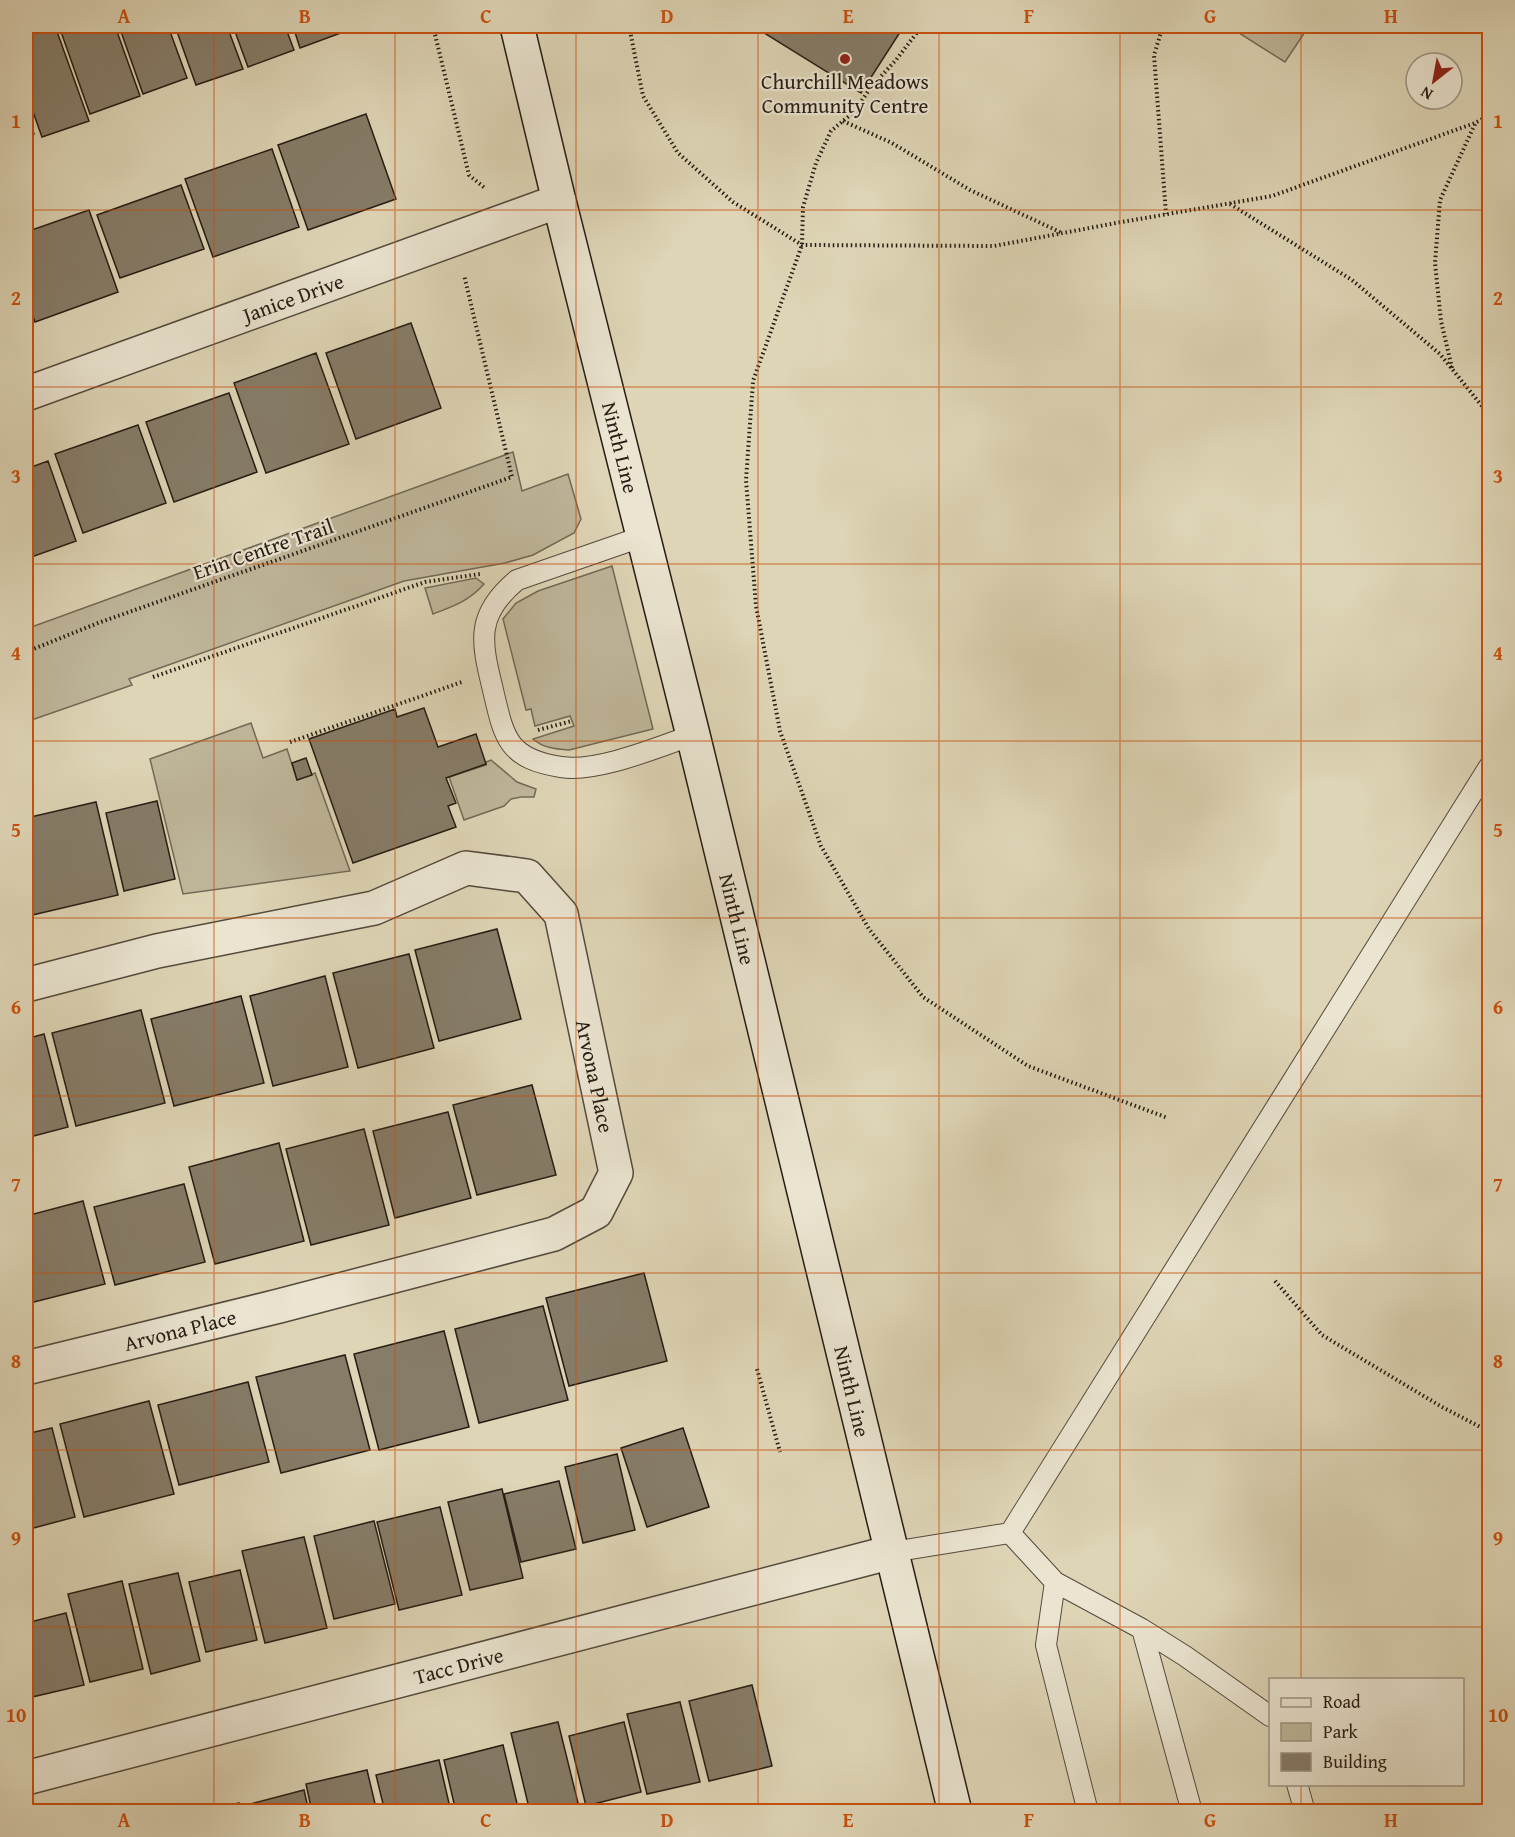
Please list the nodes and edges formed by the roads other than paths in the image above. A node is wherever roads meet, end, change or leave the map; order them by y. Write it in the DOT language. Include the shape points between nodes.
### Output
graph roads {
  1 [pos="517,26"];
  2 [pos="559,201"];
  3 [pos="26,394"];
  4 [pos="644,536"];
  5 [pos="693,735"];
  6 [pos="1490,765"];
  7 [pos="26,985"];
  8 [pos="26,1368"];
  9 [pos="1011,1533"];
  10 [pos="892,1552"];
  11 [pos="1055,1581"];
  12 [pos="1142,1629"];
  13 [pos="1269,1715"];
  14 [pos="26,1778"];
  15 [pos="1297,1786"];
  16 [pos="955,1812"];
  17 [pos="1088,1812"];
  18 [pos="1192,1812"];
  19 [pos="1305,1812"];
  1 -- 2 [label="street, Ninth Line"];
  2 -- 3 [label="street, Janice Drive"];
  2 -- 4 [label="street, Ninth Line"];
  4 -- 5 [label="street, Ninth Line"];
  4 -- 5 [label="lane" via="518,580 495,603 483,644 503,732 519,752 562,768 618,760"];
  5 -- 10 [label="street, Ninth Line"];
  6 -- 9 [label="lane"];
  7 -- 8 [label="street, Arvona Place" via="157,951 374,908 466,868 527,876 561,914 616,1173 596,1212 554,1234"];
  9 -- 10 [label="lane"];
  9 -- 11 [label="lane"];
  10 -- 14 [label="street, Tacc Drive"];
  10 -- 16 [label="street, Ninth Line"];
  11 -- 12 [label="lane"];
  11 -- 17 [label="lane" via="1046,1645"];
  12 -- 13 [label="lane"];
  12 -- 18 [label="lane"];
  15 -- 19 [label="lane"];
}
